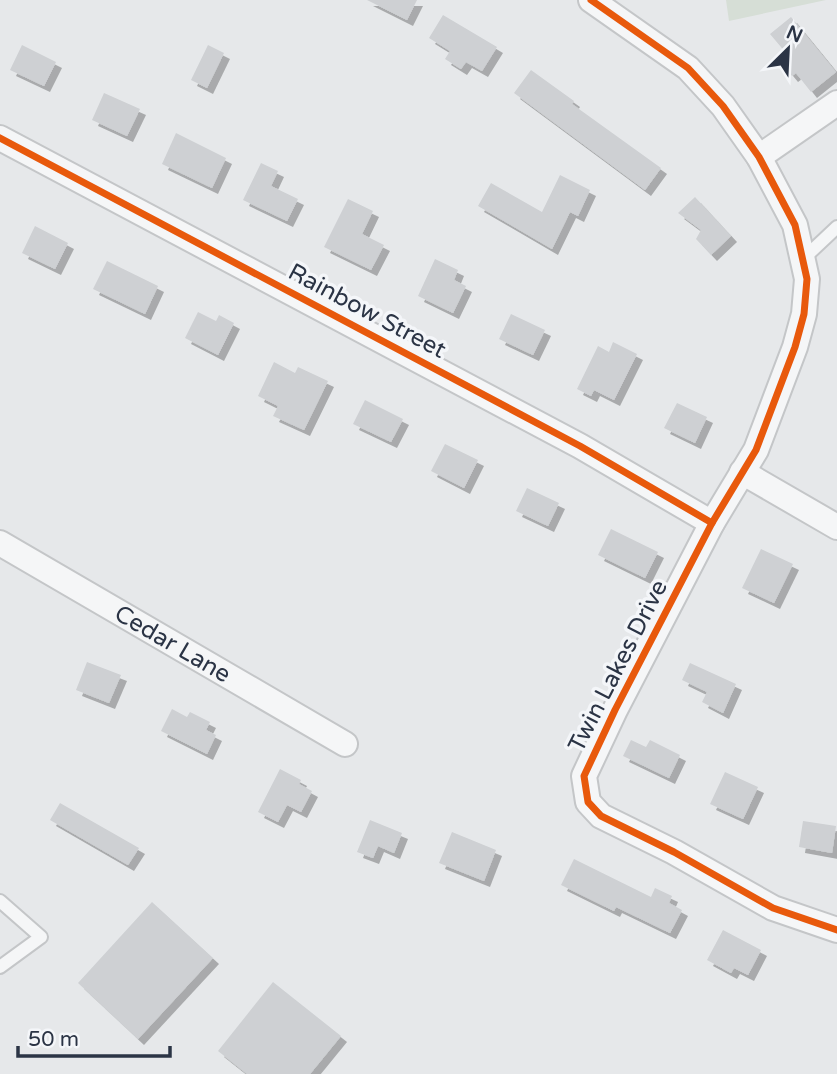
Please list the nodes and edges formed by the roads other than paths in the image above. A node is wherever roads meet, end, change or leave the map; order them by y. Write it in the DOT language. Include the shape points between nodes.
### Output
graph roads {
  1 [pos="592,0"];
  2 [pos="837,103"];
  3 [pos="0,138"];
  4 [pos="759,157"];
  5 [pos="837,227"];
  6 [pos="802,259"];
  7 [pos="742,472"];
  8 [pos="712,523"];
  9 [pos="837,527"];
  10 [pos="0,543"];
  11 [pos="345,744"];
  12 [pos="0,901"];
  13 [pos="837,930"];
  14 [pos="0,967"];
  1 -- 4 [label="street, Twin Lakes Drive" via="688,68 723,106"];
  2 -- 4 [label="street"];
  3 -- 8 [label="street, Rainbow Street" via="580,446"];
  4 -- 6 [label="street, Twin Lakes Drive" via="795,225"];
  5 -- 6 [label="lane"];
  6 -- 7 [label="street, Twin Lakes Drive" via="807,279 795,346"];
  7 -- 8 [label="street, Twin Lakes Drive"];
  7 -- 9 [label="street"];
  8 -- 13 [label="street, Twin Lakes Drive" via="584,776 588,802 601,816 773,908"];
  10 -- 11 [label="street, Cedar Lane"];
  12 -- 14 [label="lane" via="41,937"];
}
